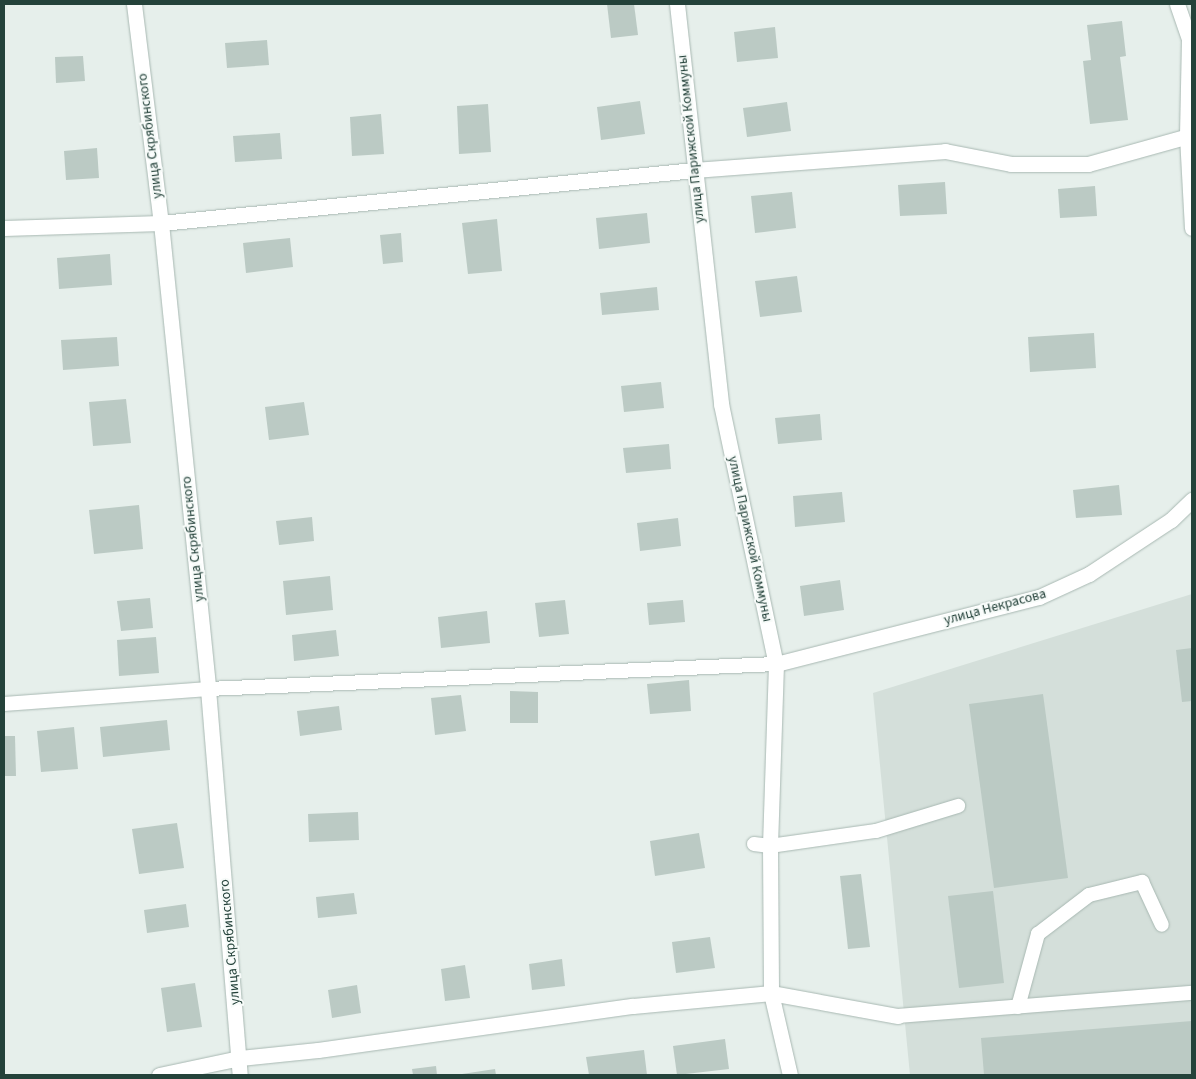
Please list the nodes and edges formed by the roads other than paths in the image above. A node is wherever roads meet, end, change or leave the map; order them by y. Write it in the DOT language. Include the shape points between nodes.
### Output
graph roads {
  1 [pos="134,4"];
  2 [pos="677,4"];
  3 [pos="1177,4"];
  4 [pos="1189,135"];
  5 [pos="694,170"];
  6 [pos="161,223"];
  7 [pos="4,228"];
  8 [pos="1192,228"];
  9 [pos="1192,500"];
  10 [pos="776,664"];
  11 [pos="208,688"];
  12 [pos="4,704"];
  13 [pos="958,806"];
  14 [pos="754,844"];
  15 [pos="770,846"];
  16 [pos="1162,925"];
  17 [pos="771,993"];
  18 [pos="1192,993"];
  19 [pos="1018,1007"];
  20 [pos="898,1016"];
  21 [pos="240,1058"];
  22 [pos="159,1075"];
  23 [pos="240,1075"];
  24 [pos="790,1075"];
  1 -- 6 [label="street, улица Скрябинского"];
  2 -- 5 [label="street, улица Парижской Коммуны"];
  3 -- 4 [label="street" via="1190,39"];
  4 -- 5 [label="street" via="1088,164 1011,164 945,151"];
  4 -- 8 [label="street"];
  5 -- 6 [label="street"];
  5 -- 10 [label="street, улица Парижской Коммуны" via="721,404"];
  6 -- 7 [label="street"];
  6 -- 11 [label="street, улица Скрябинского"];
  9 -- 10 [label="street, улица Некрасова" via="1172,520 1089,574 1039,597"];
  10 -- 11 [label="lane"];
  10 -- 15 [label="street, улица Парижской Коммуны"];
  11 -- 12 [label="lane"];
  11 -- 21 [label="street, улица Скрябинского"];
  13 -- 15 [label="lane" via="876,831"];
  14 -- 15 [label="lane"];
  15 -- 17 [label="street, улица Парижской Коммуны"];
  16 -- 19 [label="lane" via="1142,882 1089,895 1038,934"];
  17 -- 20 [label="street"];
  17 -- 21 [label="street" via="633,1006"];
  17 -- 24 [label="street, улица Парижской Коммуны"];
  18 -- 19 [label="lane"];
  19 -- 20 [label="lane"];
  21 -- 22 [label="street"];
  21 -- 23 [label="street, улица Скрябинского"];
}
